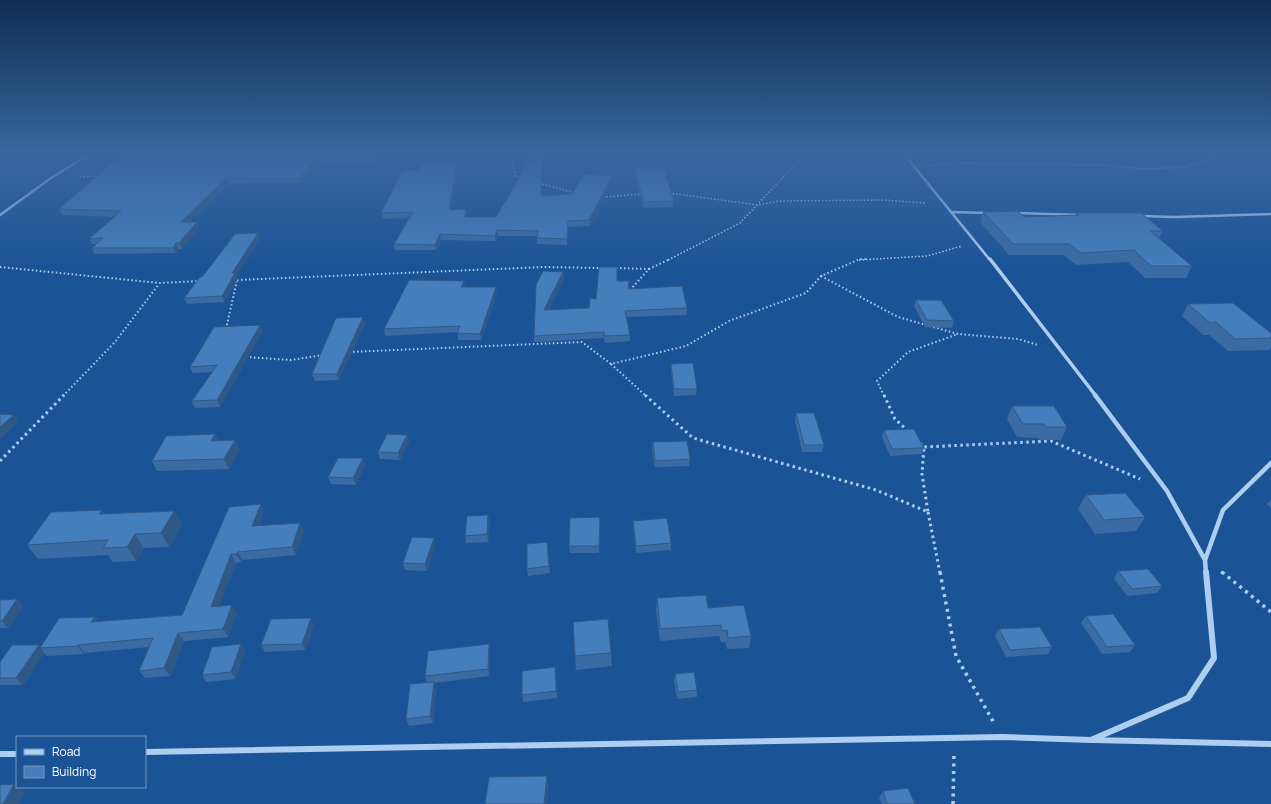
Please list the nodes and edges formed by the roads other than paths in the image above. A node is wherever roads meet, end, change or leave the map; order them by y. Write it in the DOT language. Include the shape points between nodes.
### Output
graph roads {
  1 [pos="32,192"];
  2 [pos="936,192"];
  3 [pos="952,210"];
  4 [pos="993,213"];
  5 [pos="1008,213"];
  6 [pos="1271,214"];
  7 [pos="0,215"];
  8 [pos="1088,215"];
  9 [pos="1136,216"];
  10 [pos="1271,463"];
  11 [pos="1206,560"];
  12 [pos="1091,740"];
  13 [pos="1271,744"];
  14 [pos="146,752"];
  15 [pos="0,754"];
  16 [pos="16,754"];
  1 -- 7 [label="street"];
  2 -- 3 [label="street"];
  3 -- 4 [label="street"];
  3 -- 11 [label="street" via="1064,353 1167,491"];
  5 -- 8 [label="street"];
  6 -- 9 [label="street"];
  10 -- 11 [label="street" via="1223,510"];
  11 -- 12 [label="street" via="1214,658 1188,698"];
  12 -- 13 [label="street"];
  12 -- 14 [label="street" via="1003,737"];
  15 -- 16 [label="street"];
}
